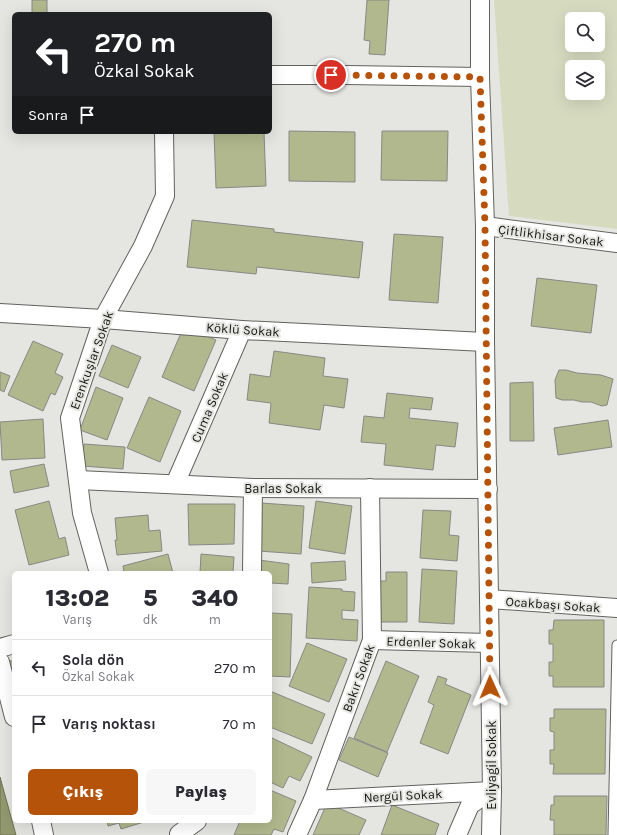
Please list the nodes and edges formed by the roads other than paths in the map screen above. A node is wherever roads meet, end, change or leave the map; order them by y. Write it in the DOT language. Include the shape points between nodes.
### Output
graph roads {
  1 [pos="480,0"];
  2 [pos="272,75"];
  3 [pos="480,77"];
  4 [pos="164,134"];
  5 [pos="485,226"];
  6 [pos="617,243"];
  7 [pos="0,313"];
  8 [pos="103,319"];
  9 [pos="242,330"];
  10 [pos="485,342"];
  11 [pos="78,480"];
  12 [pos="175,484"];
  13 [pos="253,488"];
  14 [pos="370,488"];
  15 [pos="488,489"];
  16 [pos="98,571"];
  17 [pos="252,571"];
  18 [pos="489,599"];
  19 [pos="617,608"];
  20 [pos="372,640"];
  21 [pos="489,643"];
  22 [pos="12,645"];
  23 [pos="617,645"];
  24 [pos="0,648"];
  25 [pos="0,662"];
  26 [pos="12,709"];
  27 [pos="492,791"];
  28 [pos="313,800"];
  29 [pos="41,823"];
  30 [pos="193,823"];
  31 [pos="177,831"];
  32 [pos="44,835"];
  33 [pos="298,835"];
  34 [pos="457,835"];
  35 [pos="491,835"];
  36 [pos="613,835"];
  1 -- 3 [label="street, Evliyagil Sokak"];
  2 -- 3 [label="street"];
  3 -- 5 [label="street, Evliyagil Sokak"];
  4 -- 8 [label="street, Erenkuşlar Sokak" via="164,196 143,246"];
  5 -- 6 [label="street, Çiftlikhisar Sokak"];
  5 -- 10 [label="street, Evliyagil Sokak"];
  7 -- 8 [label="street, Köklü Sokak"];
  8 -- 9 [label="street, Köklü Sokak"];
  8 -- 11 [label="street, Erenkuşlar Sokak" via="70,418"];
  9 -- 10 [label="street, Köklü Sokak"];
  9 -- 12 [label="street, Cuma Sokak"];
  10 -- 15 [label="street, Evliyagil Sokak"];
  11 -- 12 [label="street, Barlas Sokak"];
  11 -- 16 [label="street, Erenkuşlar Sokak" via="82,513"];
  12 -- 13 [label="street, Barlas Sokak"];
  13 -- 14 [label="street, Barlas Sokak"];
  13 -- 17 [label="street"];
  14 -- 15 [label="street, Barlas Sokak"];
  14 -- 20 [label="street, Bakır Sokak"];
  15 -- 18 [label="street, Evliyagil Sokak"];
  18 -- 19 [label="street, Ocakbaşı Sokak"];
  18 -- 21 [label="street, Evliyagil Sokak"];
  20 -- 21 [label="street, Erdenler Sokak"];
  20 -- 28 [label="street, Bakır Sokak"];
  21 -- 27 [label="street, Evliyagil Sokak"];
  22 -- 24 [label="street"];
  23 -- 36 [label="lane"];
  25 -- 26 [label="street"];
  27 -- 28 [label="street, Nergül Sokak"];
  27 -- 34 [label="street" via="470,806"];
  27 -- 35 [label="street, Evliyagil Sokak"];
  28 -- 33 [label="street, Bakır Sokak"];
  29 -- 32 [label="street"];
  30 -- 31 [label="street"];
}
